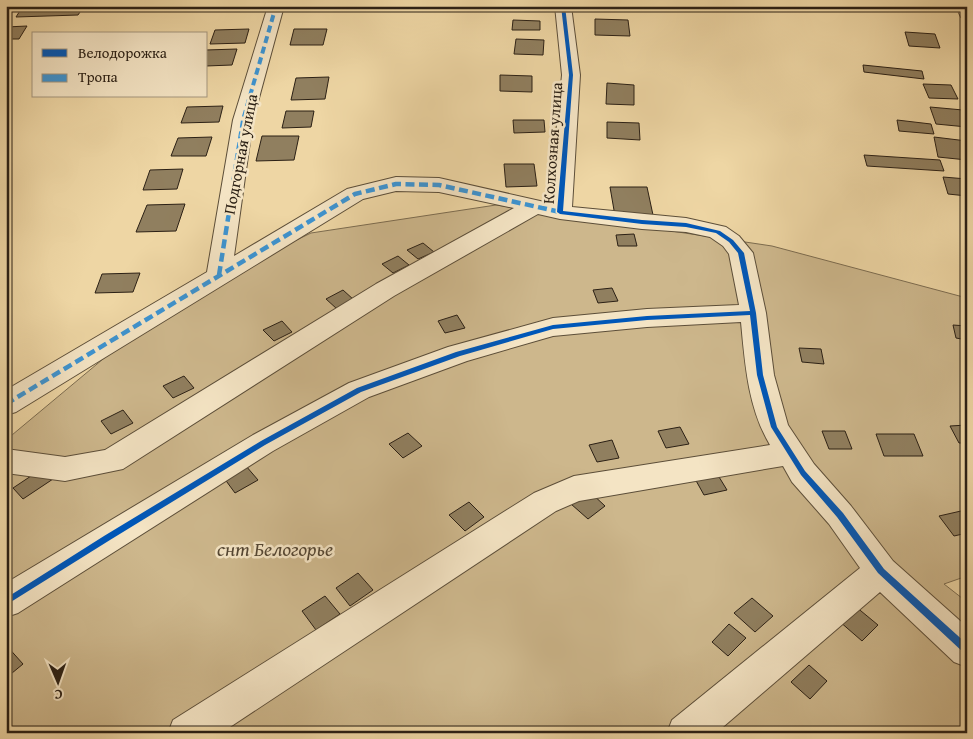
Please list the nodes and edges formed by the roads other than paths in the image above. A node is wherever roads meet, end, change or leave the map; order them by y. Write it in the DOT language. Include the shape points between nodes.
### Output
graph roads {
  1 [pos="276,6"];
  2 [pos="563,6"];
  3 [pos="964,6"];
  4 [pos="967,13"];
  5 [pos="533,207"];
  6 [pos="560,212"];
  7 [pos="219,274"];
  8 [pos="753,313"];
  9 [pos="6,404"];
  10 [pos="790,453"];
  11 [pos="6,461"];
  12 [pos="881,572"];
  13 [pos="6,602"];
  14 [pos="967,650"];
  15 [pos="187,733"];
  16 [pos="686,733"];
  1 -- 7 [label="street, Подгорная улица" via="243,120"];
  2 -- 6 [label="street, Колхозная улица" via="571,75"];
  3 -- 4 [label="street"];
  5 -- 6 [label="street"];
  5 -- 7 [label="street" via="439,185 396,184 355,194"];
  5 -- 11 [label="street" via="385,290 112,461 65,469"];
  6 -- 8 [label="street, Колхозная улица" via="686,224 718,232 741,253"];
  7 -- 9 [label="street"];
  8 -- 10 [label="street" via="760,375 774,427"];
  8 -- 13 [label="street" via="553,327 458,354 359,390 255,448"];
  10 -- 12 [label="street"];
  10 -- 15 [label="street" via="574,489 545,502"];
  12 -- 14 [label="street"];
  12 -- 16 [label="street"];
}
